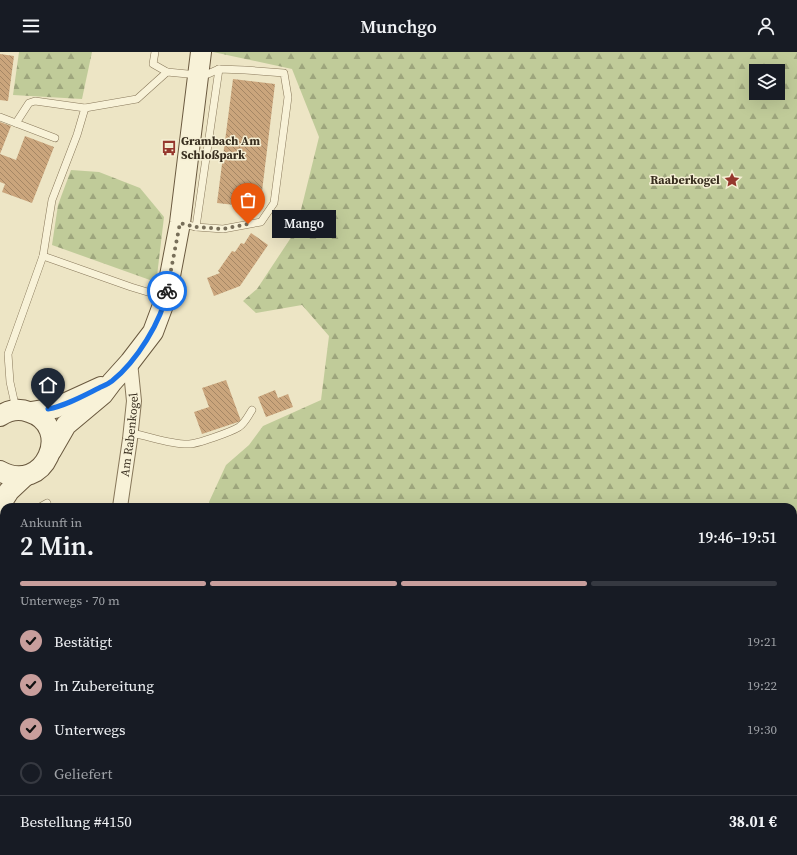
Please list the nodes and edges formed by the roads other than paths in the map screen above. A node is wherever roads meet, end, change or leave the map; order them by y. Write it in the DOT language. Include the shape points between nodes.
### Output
graph roads {
  1 [pos="155,52"];
  2 [pos="200,52"];
  3 [pos="219,70"];
  4 [pos="167,72"];
  5 [pos="198,75"];
  6 [pos="85,108"];
  7 [pos="0,117"];
  8 [pos="16,123"];
  9 [pos="55,138"];
  10 [pos="188,225"];
  11 [pos="43,256"];
  12 [pos="166,298"];
  13 [pos="130,362"];
  14 [pos="112,382"];
  15 [pos="252,410"];
  16 [pos="16,412"];
  17 [pos="131,433"];
  18 [pos="51,451"];
  19 [pos="0,471"];
  20 [pos="25,476"];
  21 [pos="1,503"];
  22 [pos="121,503"];
  1 -- 4 [label="lane" via="153,64"];
  2 -- 5 [label="main road"];
  3 -- 5 [label="lane"];
  3 -- 10 [label="lane"];
  3 -- 10 [label="lane" via="284,72 288,97 274,203 260,222 223,229"];
  4 -- 5 [label="lane"];
  4 -- 6 [label="lane" via="137,99"];
  5 -- 10 [label="main road"];
  6 -- 8 [label="lane" via="35,101 29,103"];
  6 -- 11 [label="lane" via="52,200"];
  7 -- 8 [label="lane"];
  8 -- 9 [label="lane"];
  10 -- 12 [label="main road"];
  11 -- 12 [label="lane"];
  11 -- 16 [label="lane" via="8,354"];
  12 -- 13 [label="main road" via="152,332"];
  13 -- 14 [label="main road"];
  13 -- 17 [label="street, Am Rabenkogel" via="134,401"];
  14 -- 16 [label="main road" via="55,408"];
  14 -- 18 [label="main road" via="103,394 66,425"];
  15 -- 17 [label="lane" via="238,427 200,442 172,442"];
  16 -- 18 [label="main road" via="39,417 48,428 52,442"];
  17 -- 22 [label="street, Am Rabenkogel"];
  18 -- 20 [label="main road" via="42,467"];
  19 -- 20 [label="main road" via="17,477"];
  20 -- 21 [label="main road" via="9,491"];
}
